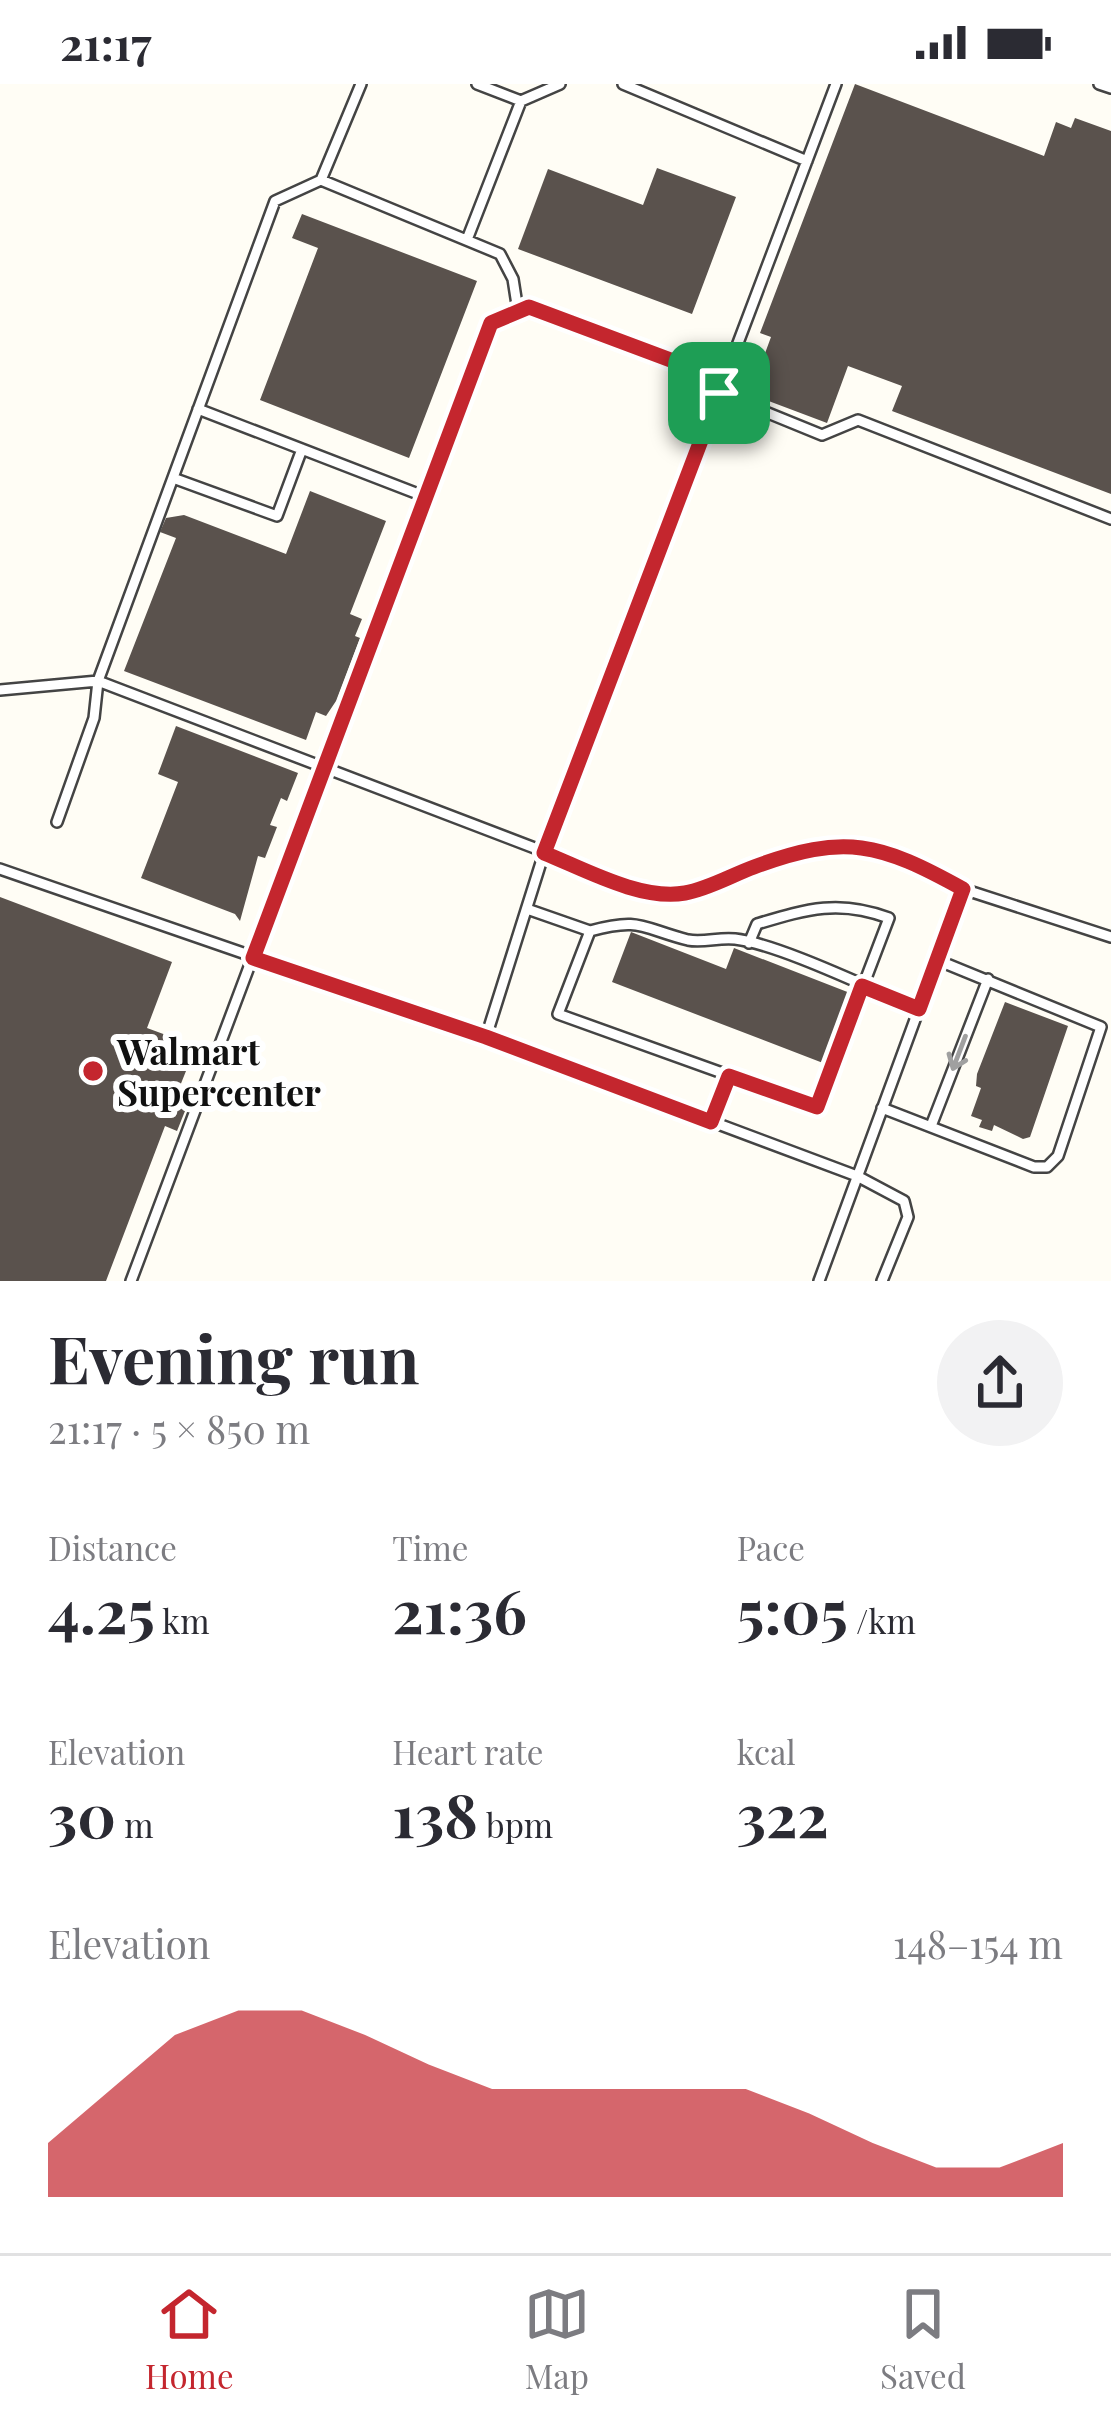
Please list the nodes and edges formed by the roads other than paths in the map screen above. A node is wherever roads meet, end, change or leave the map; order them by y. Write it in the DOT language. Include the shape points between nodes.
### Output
graph roads {
  1 [pos="362,84"];
  2 [pos="477,84"];
  3 [pos="560,84"];
  4 [pos="623,84"];
  5 [pos="836,84"];
  6 [pos="1099,84"];
  7 [pos="1111,88"];
  8 [pos="521,101"];
  9 [pos="807,161"];
  10 [pos="321,180"];
  11 [pos="468,237"];
  12 [pos="518,311"];
  13 [pos="724,380"];
  14 [pos="719,393"];
  15 [pos="199,410"];
  16 [pos="302,449"];
  17 [pos="173,478"];
  18 [pos="426,497"];
  19 [pos="1111,519"];
  20 [pos="98,681"];
  21 [pos="0,690"];
  22 [pos="326,767"];
  23 [pos="57,822"];
  24 [pos="544,853"];
  25 [pos="0,869"];
  26 [pos="963,889"];
  27 [pos="527,909"];
  28 [pos="590,931"];
  29 [pos="1111,937"];
  30 [pos="749,943"];
  31 [pos="253,958"];
  32 [pos="937,960"];
  33 [pos="988,979"];
  34 [pos="862,986"];
  35 [pos="919,1009"];
  36 [pos="486,1037"];
  37 [pos="729,1076"];
  38 [pos="882,1108"];
  39 [pos="711,1122"];
  40 [pos="931,1126"];
  41 [pos="857,1176"];
  42 [pos="131,1281"];
  43 [pos="819,1281"];
  44 [pos="882,1281"];
  1 -- 10 [label="lane"];
  2 -- 8 [label="lane"];
  3 -- 8 [label="lane"];
  4 -- 9 [label="lane"];
  5 -- 9 [label="lane"];
  6 -- 7 [label="lane"];
  8 -- 11 [label="lane"];
  9 -- 13 [label="lane"];
  10 -- 11 [label="lane"];
  10 -- 15 [label="lane" via="275,201"];
  11 -- 12 [label="lane" via="500,254"];
  12 -- 13 [label="lane" via="529,307"];
  12 -- 18 [label="lane" via="491,323"];
  13 -- 14 [label="lane"];
  14 -- 19 [label="lane" via="822,435 858,420"];
  14 -- 24 [label="lane"];
  15 -- 16 [label="lane"];
  15 -- 17 [label="lane"];
  16 -- 17 [label="lane" via="277,516"];
  16 -- 18 [label="lane"];
  17 -- 20 [label="lane"];
  18 -- 22 [label="lane"];
  20 -- 21 [label="lane"];
  20 -- 22 [label="lane"];
  20 -- 23 [label="lane" via="94,718"];
  22 -- 24 [label="lane"];
  22 -- 31 [label="lane"];
  24 -- 26 [label="lane" via="646,891 682,894 814,847 853,844"];
  24 -- 27 [label="lane"];
  25 -- 31 [label="lane"];
  26 -- 29 [label="lane"];
  26 -- 32 [label="lane"];
  27 -- 28 [label="lane"];
  27 -- 36 [label="lane"];
  28 -- 30 [label="lane" via="630,920 693,941"];
  28 -- 37 [label="lane" via="558,1015"];
  30 -- 34 [label="lane"];
  30 -- 34 [label="lane" via="757,924 855,905 889,918"];
  31 -- 36 [label="lane"];
  31 -- 42 [label="lane"];
  32 -- 33 [label="lane"];
  32 -- 35 [label="lane"];
  33 -- 40 [label="lane, one-way"];
  33 -- 40 [label="lane" via="1101,1027 1058,1156 1034,1166"];
  34 -- 35 [label="lane"];
  34 -- 37 [label="lane" via="817,1107"];
  35 -- 38 [label="lane"];
  36 -- 39 [label="lane"];
  37 -- 39 [label="lane"];
  38 -- 40 [label="lane"];
  38 -- 41 [label="lane"];
  39 -- 41 [label="lane"];
  41 -- 43 [label="lane"];
  41 -- 44 [label="lane" via="904,1201 908,1217"];
}
